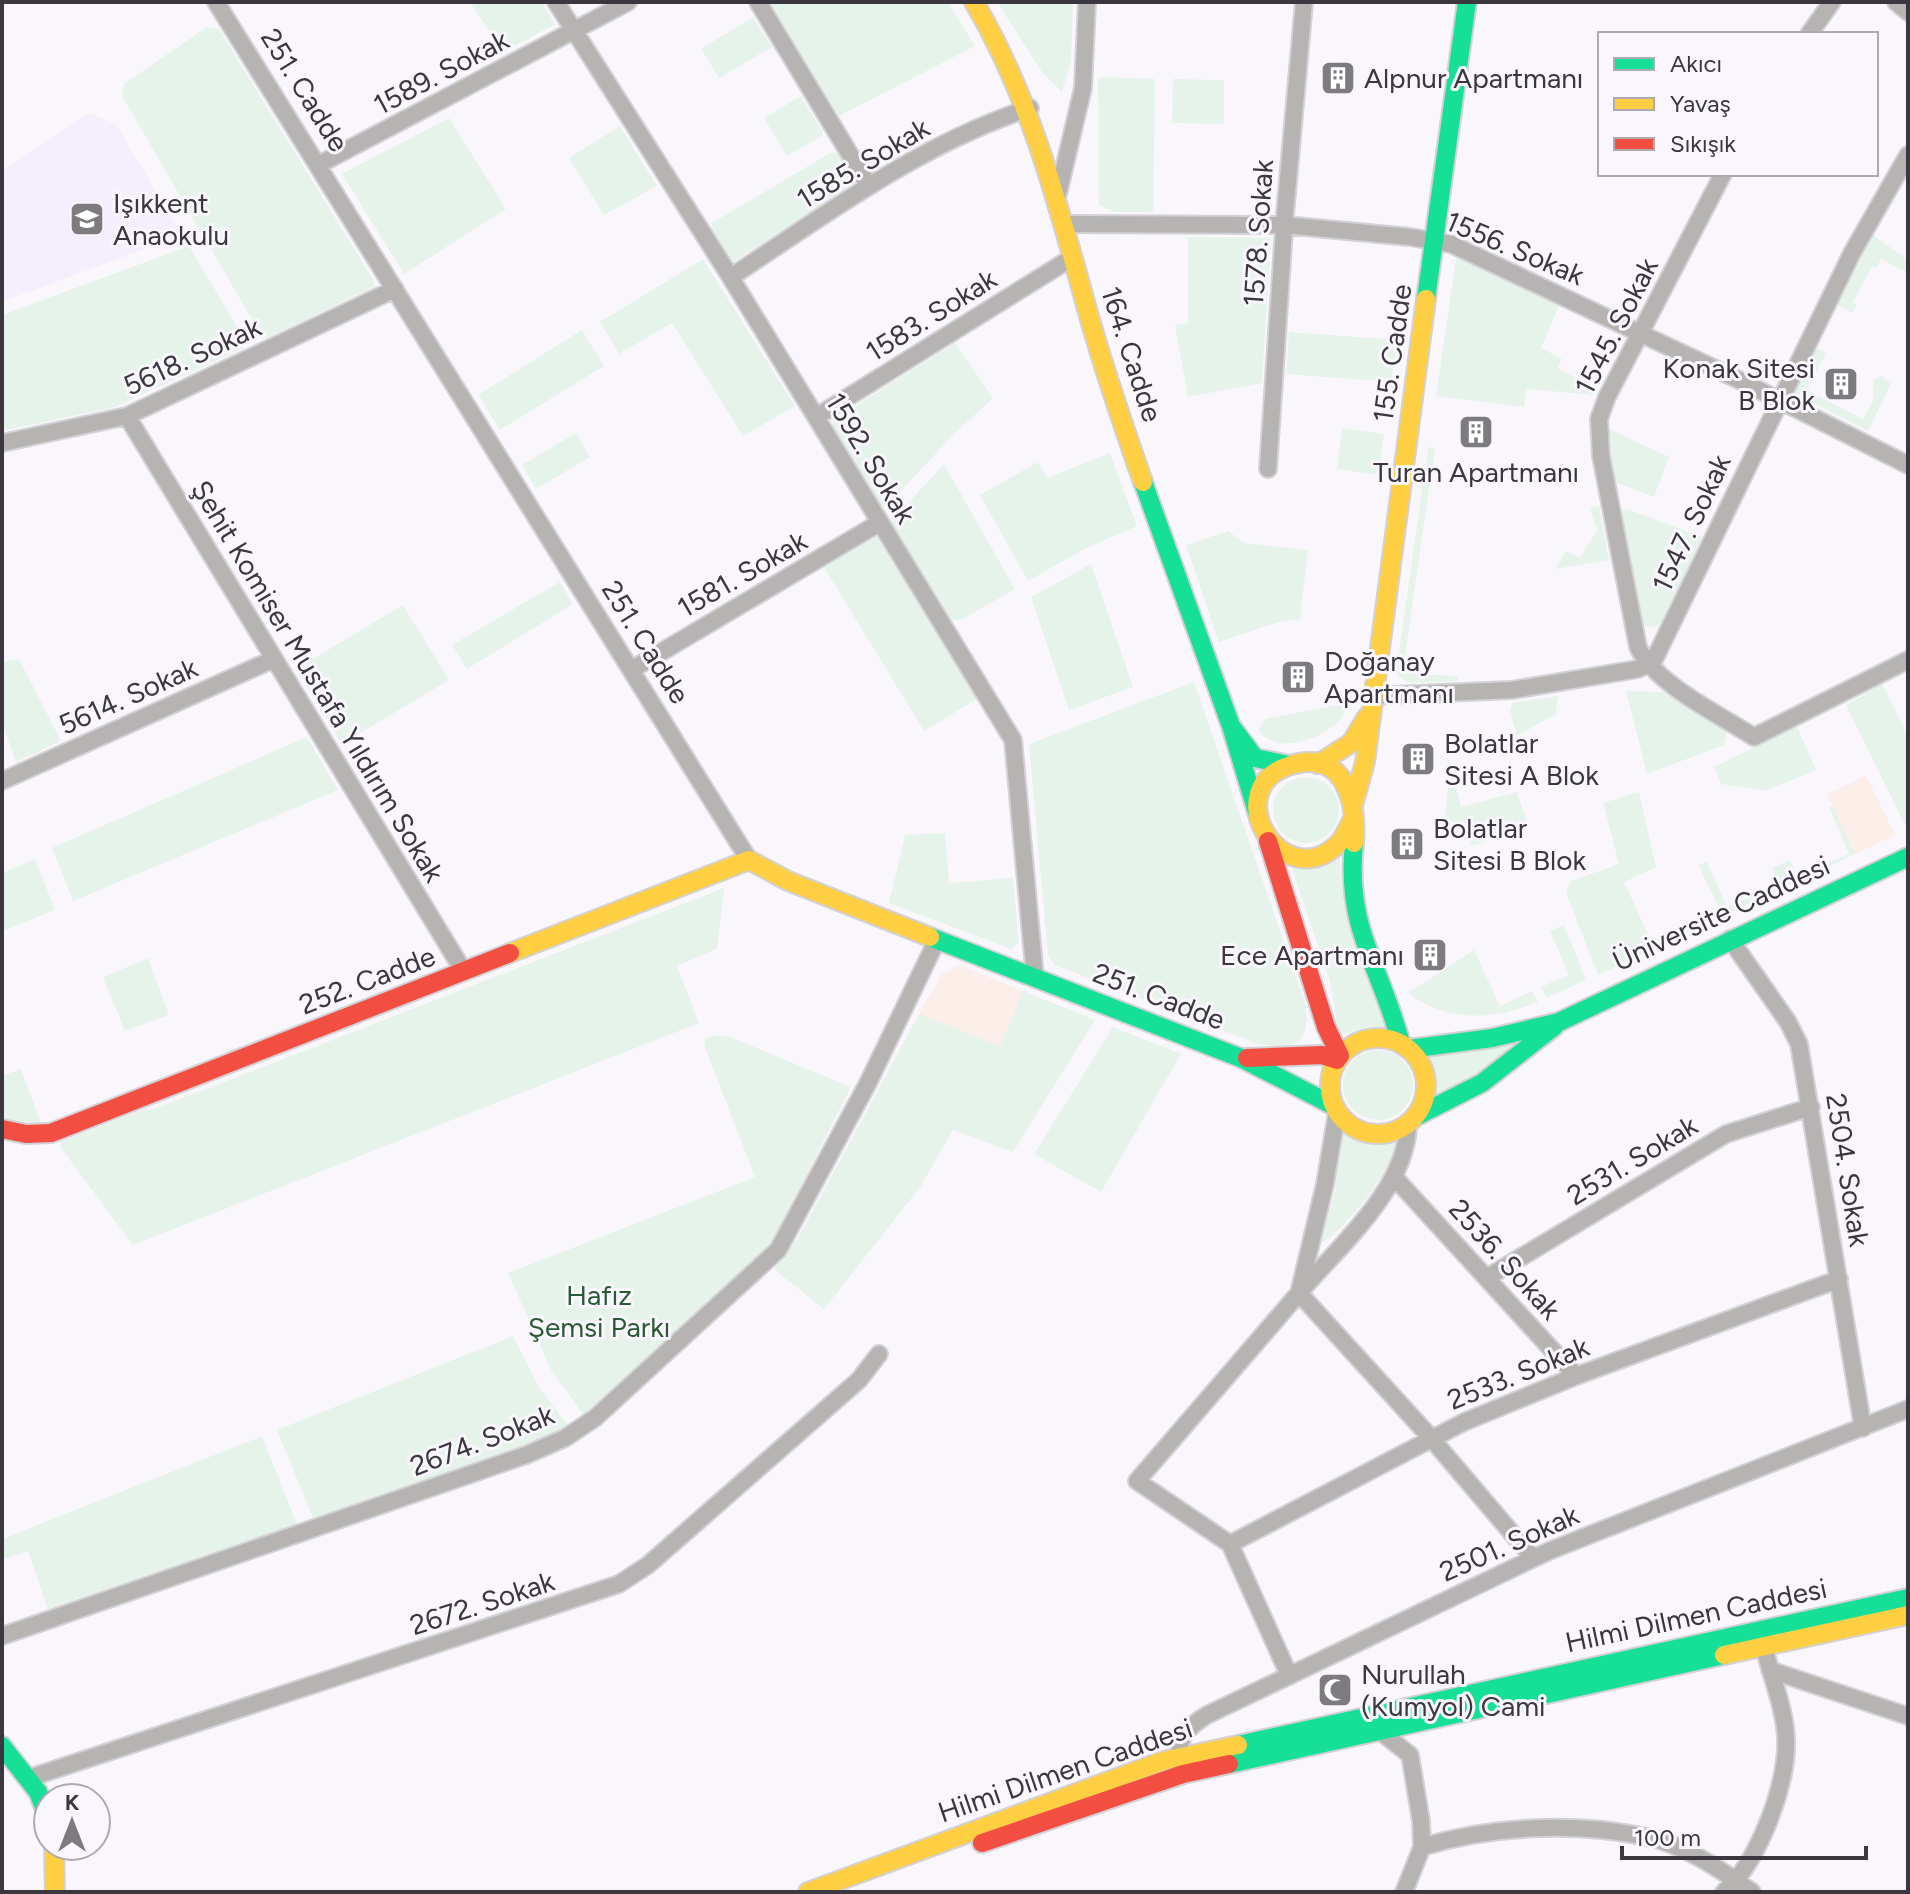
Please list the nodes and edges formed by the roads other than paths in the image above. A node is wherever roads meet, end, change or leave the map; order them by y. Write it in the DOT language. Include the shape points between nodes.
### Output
graph roads {
  1 [pos="216,2"];
  2 [pos="556,2"];
  3 [pos="628,2"];
  4 [pos="758,2"];
  5 [pos="974,2"];
  6 [pos="1087,2"];
  7 [pos="1304,2"];
  8 [pos="1467,2"];
  9 [pos="1832,2"];
  10 [pos="1896,2"];
  11 [pos="1908,12"];
  12 [pos="575,31"];
  13 [pos="1810,32"];
  14 [pos="1030,108"];
  15 [pos="320,164"];
  16 [pos="1905,165"];
  17 [pos="1722,176"];
  18 [pos="869,186"];
  19 [pos="1057,195"];
  20 [pos="1065,224"];
  21 [pos="1284,225"];
  22 [pos="1436,240"];
  23 [pos="1073,257"];
  24 [pos="731,277"];
  25 [pos="395,289"];
  26 [pos="1640,333"];
  27 [pos="1779,399"];
  28 [pos="127,416"];
  29 [pos="816,417"];
  30 [pos="2,443"];
  31 [pos="1908,465"];
  32 [pos="1268,469"];
  33 [pos="879,523"];
  34 [pos="274,659"];
  35 [pos="1908,660"];
  36 [pos="1649,665"];
  37 [pos="631,670"];
  38 [pos="1370,704"];
  39 [pos="1231,726"];
  40 [pos="1318,764"];
  41 [pos="1289,765"];
  42 [pos="2,781"];
  43 [pos="1257,812"];
  44 [pos="1353,812"];
  45 [pos="1268,841"];
  46 [pos="1908,857"];
  47 [pos="749,860"];
  48 [pos="1730,939"];
  49 [pos="937,940"];
  50 [pos="464,972"];
  51 [pos="1035,978"];
  52 [pos="1559,1022"];
  53 [pos="1405,1047"];
  54 [pos="1241,1058"];
  55 [pos="1339,1058"];
  56 [pos="1811,1107"];
  57 [pos="1335,1109"];
  58 [pos="1411,1120"];
  59 [pos="2,1129"];
  60 [pos="1395,1178"];
  61 [pos="1488,1277"];
  62 [pos="1839,1279"];
  63 [pos="1299,1293"];
  64 [pos="879,1354"];
  65 [pos="1576,1376"];
  66 [pos="1908,1409"];
  67 [pos="1863,1428"];
  68 [pos="1431,1438"];
  69 [pos="1230,1544"];
  70 [pos="1533,1558"];
  71 [pos="1908,1598"];
  72 [pos="1908,1615"];
  73 [pos="2,1636"];
  74 [pos="1764,1647"];
  75 [pos="1770,1670"];
  76 [pos="1289,1675"];
  77 [pos="1908,1716"];
  78 [pos="1380,1731"];
  79 [pos="2,1746"];
  80 [pos="1181,1766"];
  81 [pos="29,1778"];
  82 [pos="32,1784"];
  83 [pos="1422,1847"];
  84 [pos="54,1862"];
  85 [pos="1730,1886"];
  86 [pos="55,1892"];
  87 [pos="808,1892"];
  88 [pos="852,1892"];
  89 [pos="1404,1892"];
  90 [pos="1752,1892"];
  1 -- 15 [label="street, 251. Cadde"];
  2 -- 12 [label="street, 1592. Sokak"];
  3 -- 12 [label="street, 1589. Sokak"];
  4 -- 18 [label="street"];
  5 -- 14 [label="street, 164. Cadde"];
  6 -- 19 [label="street" via="1083,88"];
  7 -- 21 [label="street, 1578. Sokak"];
  8 -- 22 [label="street, 155. Cadde"];
  9 -- 13 [label="street"];
  10 -- 11 [label="street"];
  12 -- 15 [label="street, 1589. Sokak"];
  12 -- 24 [label="street, 1592. Sokak"];
  14 -- 18 [label="street, 1585. Sokak" via="961,136"];
  14 -- 19 [label="street, 164. Cadde"];
  15 -- 25 [label="street, 251. Cadde"];
  16 -- 27 [label="street, 1547. Sokak" via="1869,219"];
  17 -- 26 [label="street, 1545. Sokak"];
  18 -- 24 [label="street, 1585. Sokak"];
  19 -- 20 [label="street, 164. Cadde"];
  20 -- 21 [label="street, 1556. Sokak"];
  20 -- 23 [label="street, 164. Cadde"];
  21 -- 22 [label="street, 1556. Sokak"];
  21 -- 32 [label="street, 1578. Sokak"];
  22 -- 26 [label="street, 1556. Sokak" via="1479,255"];
  22 -- 38 [label="street, 155. Cadde"];
  23 -- 29 [label="street, 1583. Sokak"];
  23 -- 39 [label="street, 164. Cadde" via="1104,365"];
  24 -- 29 [label="street, 1592. Sokak"];
  25 -- 28 [label="street, 5618. Sokak"];
  25 -- 37 [label="street, 251. Cadde"];
  26 -- 27 [label="street, 1556. Sokak"];
  26 -- 36 [label="street, 1545. Sokak" via="1607,397 1598,430 1629,618"];
  27 -- 31 [label="street, 1556. Sokak"];
  27 -- 36 [label="street, 1547. Sokak"];
  28 -- 30 [label="street, 5618. Sokak"];
  28 -- 34 [label="street, Şehit Komiser Mustafa Yıldırım Sokak"];
  29 -- 33 [label="street, 1592. Sokak"];
  33 -- 37 [label="street, 1581. Sokak"];
  33 -- 51 [label="street, 1592. Sokak" via="1013,740"];
  34 -- 42 [label="street, 5614. Sokak"];
  34 -- 50 [label="street, Şehit Komiser Mustafa Yıldırım Sokak"];
  35 -- 36 [label="street" via="1754,737"];
  36 -- 38 [label="street" via="1512,690"];
  37 -- 47 [label="street, 251. Cadde"];
  38 -- 40 [label="street, 155. Cadde" via="1351,743"];
  38 -- 44 [label="street, 155. Cadde" via="1365,762"];
  39 -- 41 [label="street, 164. Cadde" via="1255,758"];
  39 -- 43 [label="street, 164. Cadde"];
  40 -- 41 [label="street"];
  40 -- 44 [label="street" via="1342,779"];
  41 -- 43 [label="street" via="1266,782"];
  43 -- 45 [label="street"];
  44 -- 45 [label="street" via="1339,846 1310,859 1280,852"];
  44 -- 53 [label="street" via="1354,912"];
  45 -- 55 [label="street"];
  46 -- 48 [label="street, Üniversite Caddesi"];
  47 -- 49 [label="street, 251. Cadde" via="788,881"];
  47 -- 50 [label="street, 252. Cadde"];
  48 -- 52 [label="street, Üniversite Caddesi"];
  48 -- 56 [label="street, 2504. Sokak" via="1794,1033"];
  49 -- 51 [label="street, 251. Cadde"];
  49 -- 73 [label="street, 2674. Sokak" via="778,1250 583,1427 526,1455"];
  50 -- 59 [label="street, 252. Cadde" via="51,1133"];
  51 -- 54 [label="street, 251. Cadde"];
  52 -- 53 [label="street, Üniversite Caddesi" via="1492,1038"];
  52 -- 58 [label="street, Üniversite Caddesi" via="1482,1083"];
  53 -- 55 [label="street" via="1372,1038"];
  53 -- 58 [label="street" via="1424,1070 1426,1083"];
  54 -- 55 [label="street, 251. Cadde"];
  54 -- 57 [label="street, 251. Cadde"];
  55 -- 57 [label="street" via="1329,1085"];
  56 -- 61 [label="street, 2531. Sokak" via="1726,1134"];
  56 -- 62 [label="street, 2504. Sokak"];
  57 -- 58 [label="street" via="1359,1131 1373,1135 1387,1134"];
  57 -- 63 [label="street"];
  58 -- 60 [label="street"];
  60 -- 61 [label="street, 2536. Sokak"];
  60 -- 63 [label="street"];
  61 -- 65 [label="street, 2536. Sokak"];
  62 -- 65 [label="street, 2533. Sokak"];
  62 -- 67 [label="street, 2504. Sokak"];
  63 -- 68 [label="street"];
  63 -- 69 [label="street" via="1137,1481"];
  64 -- 81 [label="street, 2672. Sokak" via="859,1380 648,1565 619,1584"];
  65 -- 68 [label="street, 2533. Sokak"];
  66 -- 67 [label="street, 2501. Sokak"];
  67 -- 70 [label="street, 2501. Sokak"];
  68 -- 69 [label="street, 2533. Sokak"];
  68 -- 70 [label="street"];
  69 -- 76 [label="street"];
  70 -- 76 [label="street, 2501. Sokak"];
  71 -- 80 [label="street, Hilmi Dilmen Caddesi"];
  72 -- 74 [label="street, Hilmi Dilmen Caddesi"];
  74 -- 75 [label="street"];
  74 -- 78 [label="street, Hilmi Dilmen Caddesi"];
  75 -- 77 [label="street"];
  75 -- 85 [label="street" via="1786,1739 1774,1813"];
  76 -- 80 [label="street, 2501. Sokak" via="1191,1725 1180,1740"];
  78 -- 80 [label="street, Hilmi Dilmen Caddesi"];
  78 -- 83 [label="street" via="1410,1755"];
  79 -- 81 [label="street"];
  80 -- 87 [label="street, Hilmi Dilmen Caddesi" via="1119,1775"];
  80 -- 88 [label="street, Hilmi Dilmen Caddesi"];
  81 -- 82 [label="street"];
  83 -- 85 [label="street" via="1484,1832 1570,1829 1644,1836 1715,1865"];
  83 -- 89 [label="street"];
  84 -- 86 [label="street"];
  85 -- 90 [label="street"];
}
